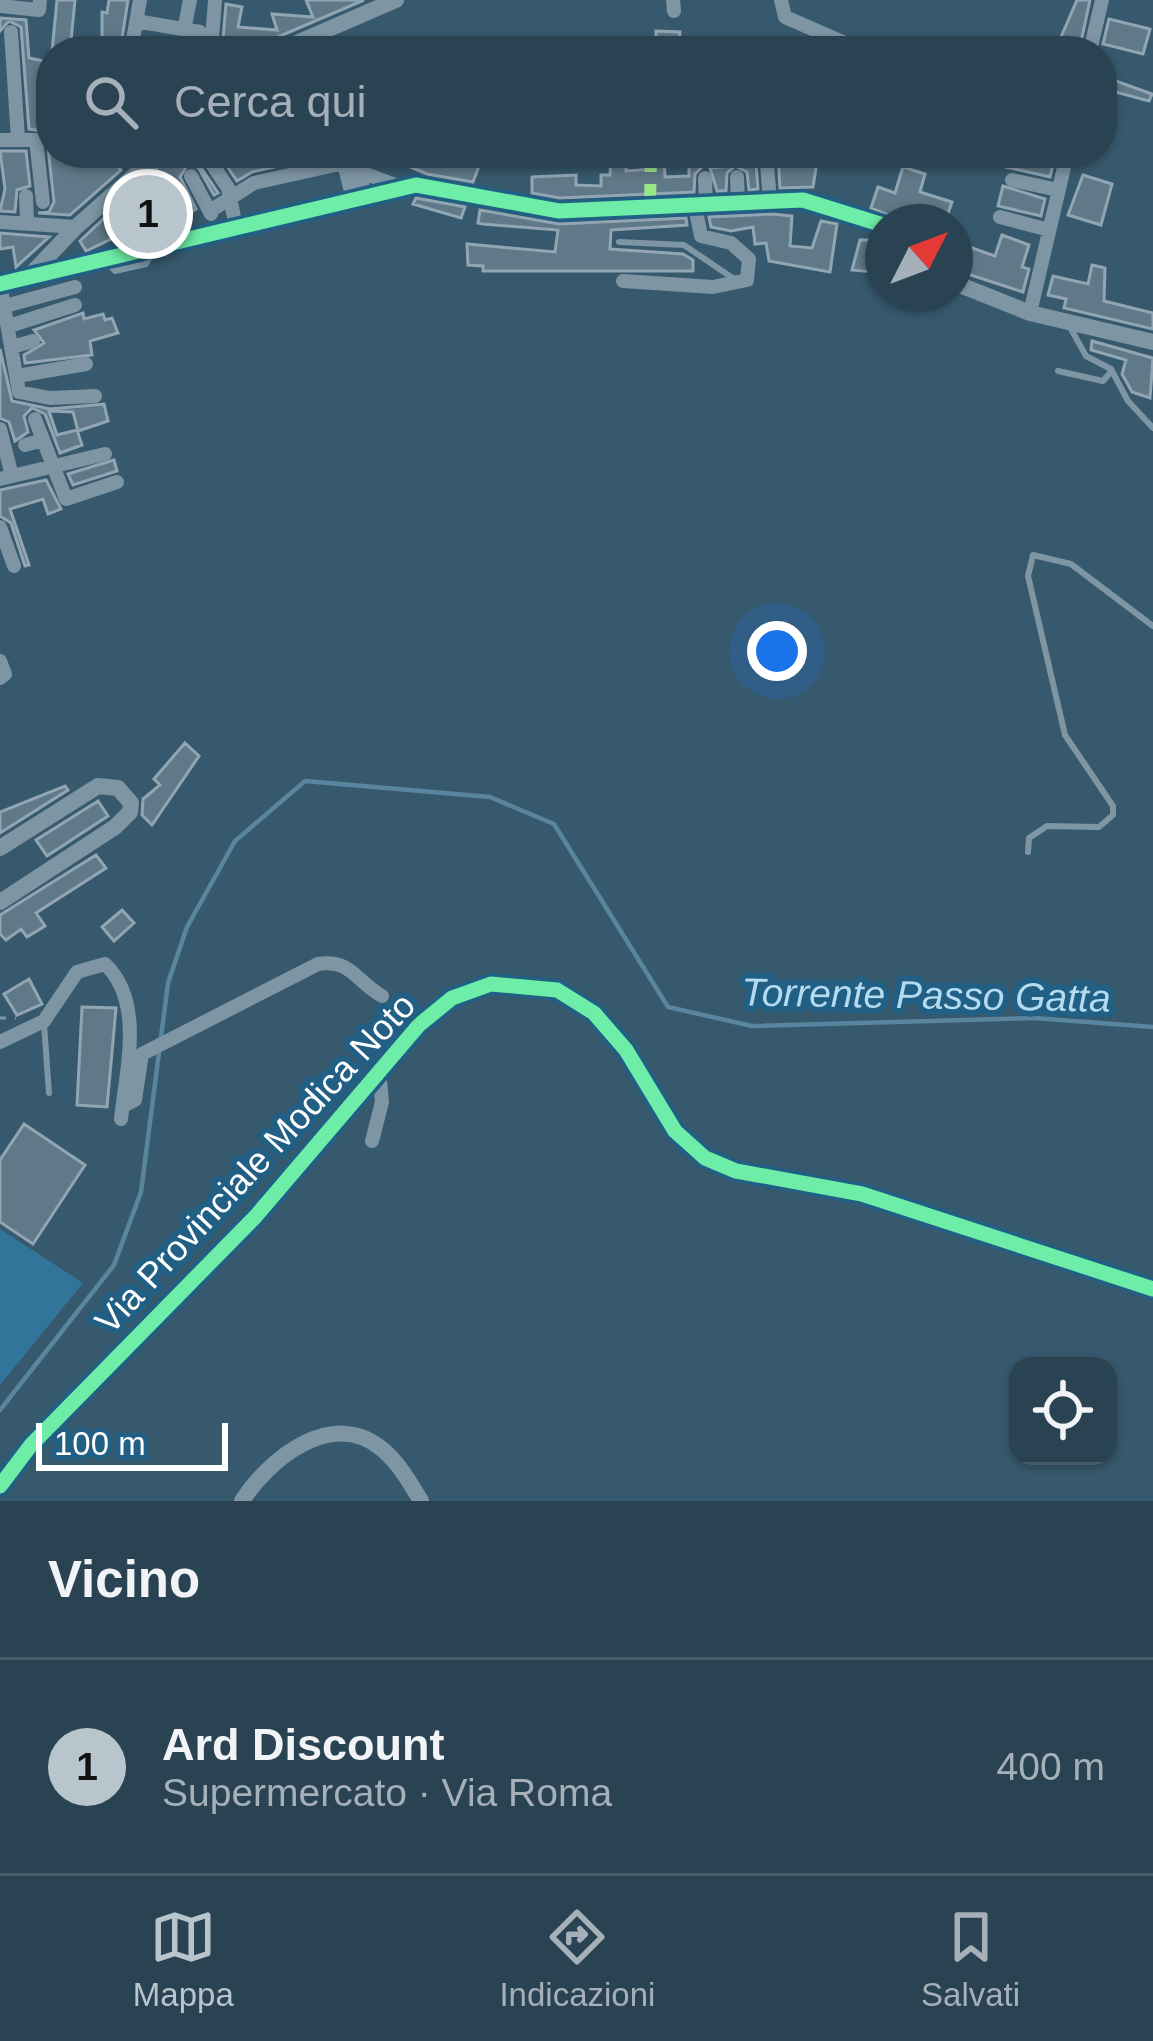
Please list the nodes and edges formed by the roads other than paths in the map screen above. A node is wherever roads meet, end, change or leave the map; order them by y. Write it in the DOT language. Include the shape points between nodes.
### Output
graph roads {
  1 [pos="140,0"];
  2 [pos="190,0"];
  3 [pos="214,0"];
  4 [pos="397,0"];
  5 [pos="781,0"];
  6 [pos="1102,0"];
  7 [pos="39,5"];
  8 [pos="0,6"];
  9 [pos="136,21"];
  10 [pos="192,30"];
  11 [pos="11,32"];
  12 [pos="135,36"];
  13 [pos="189,36"];
  14 [pos="212,36"];
  15 [pos="313,36"];
  16 [pos="815,36"];
  17 [pos="1094,36"];
  18 [pos="18,139"];
  19 [pos="0,140"];
  20 [pos="36,140"];
  21 [pos="44,168"];
  22 [pos="143,168"];
  23 [pos="214,168"];
  24 [pos="299,168"];
  25 [pos="348,168"];
  26 [pos="352,168"];
  27 [pos="767,168"];
  28 [pos="1064,168"];
  29 [pos="352,173"];
  30 [pos="191,176"];
  31 [pos="736,177"];
  32 [pos="705,178"];
  33 [pos="1012,180"];
  34 [pos="403,188"];
  35 [pos="1058,190"];
  36 [pos="26,196"];
  37 [pos="230,199"];
  38 [pos="359,199"];
  39 [pos="770,200"];
  40 [pos="43,202"];
  41 [pos="739,203"];
  42 [pos="700,206"];
  43 [pos="210,211"];
  44 [pos="865,218"];
  45 [pos="1000,218"];
  46 [pos="0,222"];
  47 [pos="27,222"];
  48 [pos="76,227"];
  49 [pos="236,227"];
  50 [pos="1049,230"];
  51 [pos="216,232"];
  52 [pos="620,242"];
  53 [pos="57,248"];
  54 [pos="71,266"];
  55 [pos="32,274"];
  56 [pos="622,281"];
  57 [pos="740,283"];
  58 [pos="0,284"];
  59 [pos="76,287"];
  60 [pos="973,290"];
  61 [pos="75,305"];
  62 [pos="5,306"];
  63 [pos="1030,313"];
  64 [pos="1066,321"];
  65 [pos="9,326"];
  66 [pos="33,341"];
  67 [pos="1153,342"];
  68 [pos="12,347"];
  69 [pos="86,364"];
  70 [pos="1111,369"];
  71 [pos="1058,371"];
  72 [pos="17,374"];
  73 [pos="0,376"];
  74 [pos="95,396"];
  75 [pos="35,419"];
  76 [pos="1153,428"];
  77 [pos="0,429"];
  78 [pos="43,440"];
  79 [pos="25,445"];
  80 [pos="105,454"];
  81 [pos="53,466"];
  82 [pos="6,477"];
  83 [pos="117,482"];
  84 [pos="61,486"];
  85 [pos="44,492"];
  86 [pos="0,526"];
  87 [pos="14,566"];
  88 [pos="1153,626"];
  89 [pos="0,848"];
  90 [pos="1028,852"];
  91 [pos="0,902"];
  92 [pos="382,996"];
  93 [pos="44,1021"];
  94 [pos="0,1042"];
  95 [pos="379,1070"];
  96 [pos="49,1094"];
  97 [pos="372,1141"];
  98 [pos="1153,1289"];
  99 [pos="0,1486"];
  100 [pos="242,1501"];
  101 [pos="421,1501"];
  1 -- 9 [label="street"];
  2 -- 10 [label="street"];
  3 -- 14 [label="street"];
  4 -- 15 [label="street"];
  5 -- 16 [label="street" via="785,17"];
  6 -- 17 [label="street"];
  7 -- 8 [label="street"];
  9 -- 10 [label="street"];
  9 -- 12 [label="street"];
  10 -- 13 [label="street"];
  11 -- 18 [label="street"];
  18 -- 19 [label="street"];
  18 -- 20 [label="street"];
  21 -- 40 [label="street"];
  22 -- 48 [label="street"];
  23 -- 37 [label="street"];
  24 -- 37 [label="street"];
  25 -- 29 [label="street"];
  26 -- 29 [label="street"];
  27 -- 39 [label="street"];
  28 -- 35 [label="street"];
  29 -- 34 [label="street"];
  29 -- 38 [label="street"];
  30 -- 43 [label="street"];
  31 -- 41 [label="street"];
  32 -- 42 [label="street"];
  33 -- 35 [label="street"];
  34 -- 38 [label="street"];
  34 -- 42 [label="street" via="425,184 559,211"];
  35 -- 50 [label="street"];
  36 -- 47 [label="street"];
  37 -- 43 [label="street"];
  37 -- 49 [label="street"];
  38 -- 49 [label="street"];
  39 -- 41 [label="street"];
  39 -- 44 [label="street" via="824,203"];
  41 -- 42 [label="street"];
  42 -- 57 [label="street" via="701,236 731,243 748,259 750,276"];
  43 -- 51 [label="street"];
  45 -- 50 [label="street"];
  46 -- 47 [label="street"];
  47 -- 48 [label="street"];
  48 -- 53 [label="street"];
  49 -- 51 [label="street"];
  50 -- 63 [label="street"];
  51 -- 54 [label="street"];
  52 -- 57 [label="lane" via="684,245"];
  53 -- 54 [label="street"];
  53 -- 55 [label="street"];
  54 -- 55 [label="street"];
  55 -- 58 [label="street"];
  56 -- 57 [label="street"];
  58 -- 62 [label="street"];
  59 -- 62 [label="street"];
  60 -- 63 [label="street"];
  61 -- 65 [label="street"];
  62 -- 65 [label="street"];
  63 -- 64 [label="street"];
  64 -- 67 [label="street"];
  64 -- 70 [label="lane" via="1086,356"];
  65 -- 68 [label="street"];
  66 -- 68 [label="street"];
  68 -- 72 [label="street"];
  69 -- 72 [label="street"];
  70 -- 71 [label="lane" via="1102,381"];
  70 -- 76 [label="lane"];
  72 -- 73 [label="street"];
  72 -- 74 [label="street" via="19,392"];
  75 -- 78 [label="street"];
  77 -- 82 [label="street"];
  78 -- 79 [label="street"];
  78 -- 81 [label="street"];
  80 -- 81 [label="street"];
  81 -- 82 [label="street"];
  81 -- 84 [label="street"];
  83 -- 84 [label="street" via="66,499"];
  84 -- 85 [label="street"];
  86 -- 87 [label="street"];
  88 -- 90 [label="lane" via="1071,564 1033,556 1028,577 1065,735 1113,815 1099,827 1039,829"];
  89 -- 91 [label="street" via="98,786 118,788 131,803 115,827"];
  92 -- 93 [label="street" via="349,966 318,964 142,1054 135,1100 122,1113 129,1012 112,970 96,964 77,972"];
  93 -- 94 [label="street"];
  93 -- 96 [label="lane"];
  95 -- 97 [label="street" via="382,1102"];
  95 -- 98 [label="street, Via Provinciale Modica Noto" via="437,1008 470,989 557,989 608,1029 705,1158 862,1194"];
  95 -- 99 [label="street, Via Provinciale Modica Noto" via="256,1216 31,1444"];
  100 -- 101 [label="street" via="275,1459 303,1442 346,1435 379,1445"];
}
